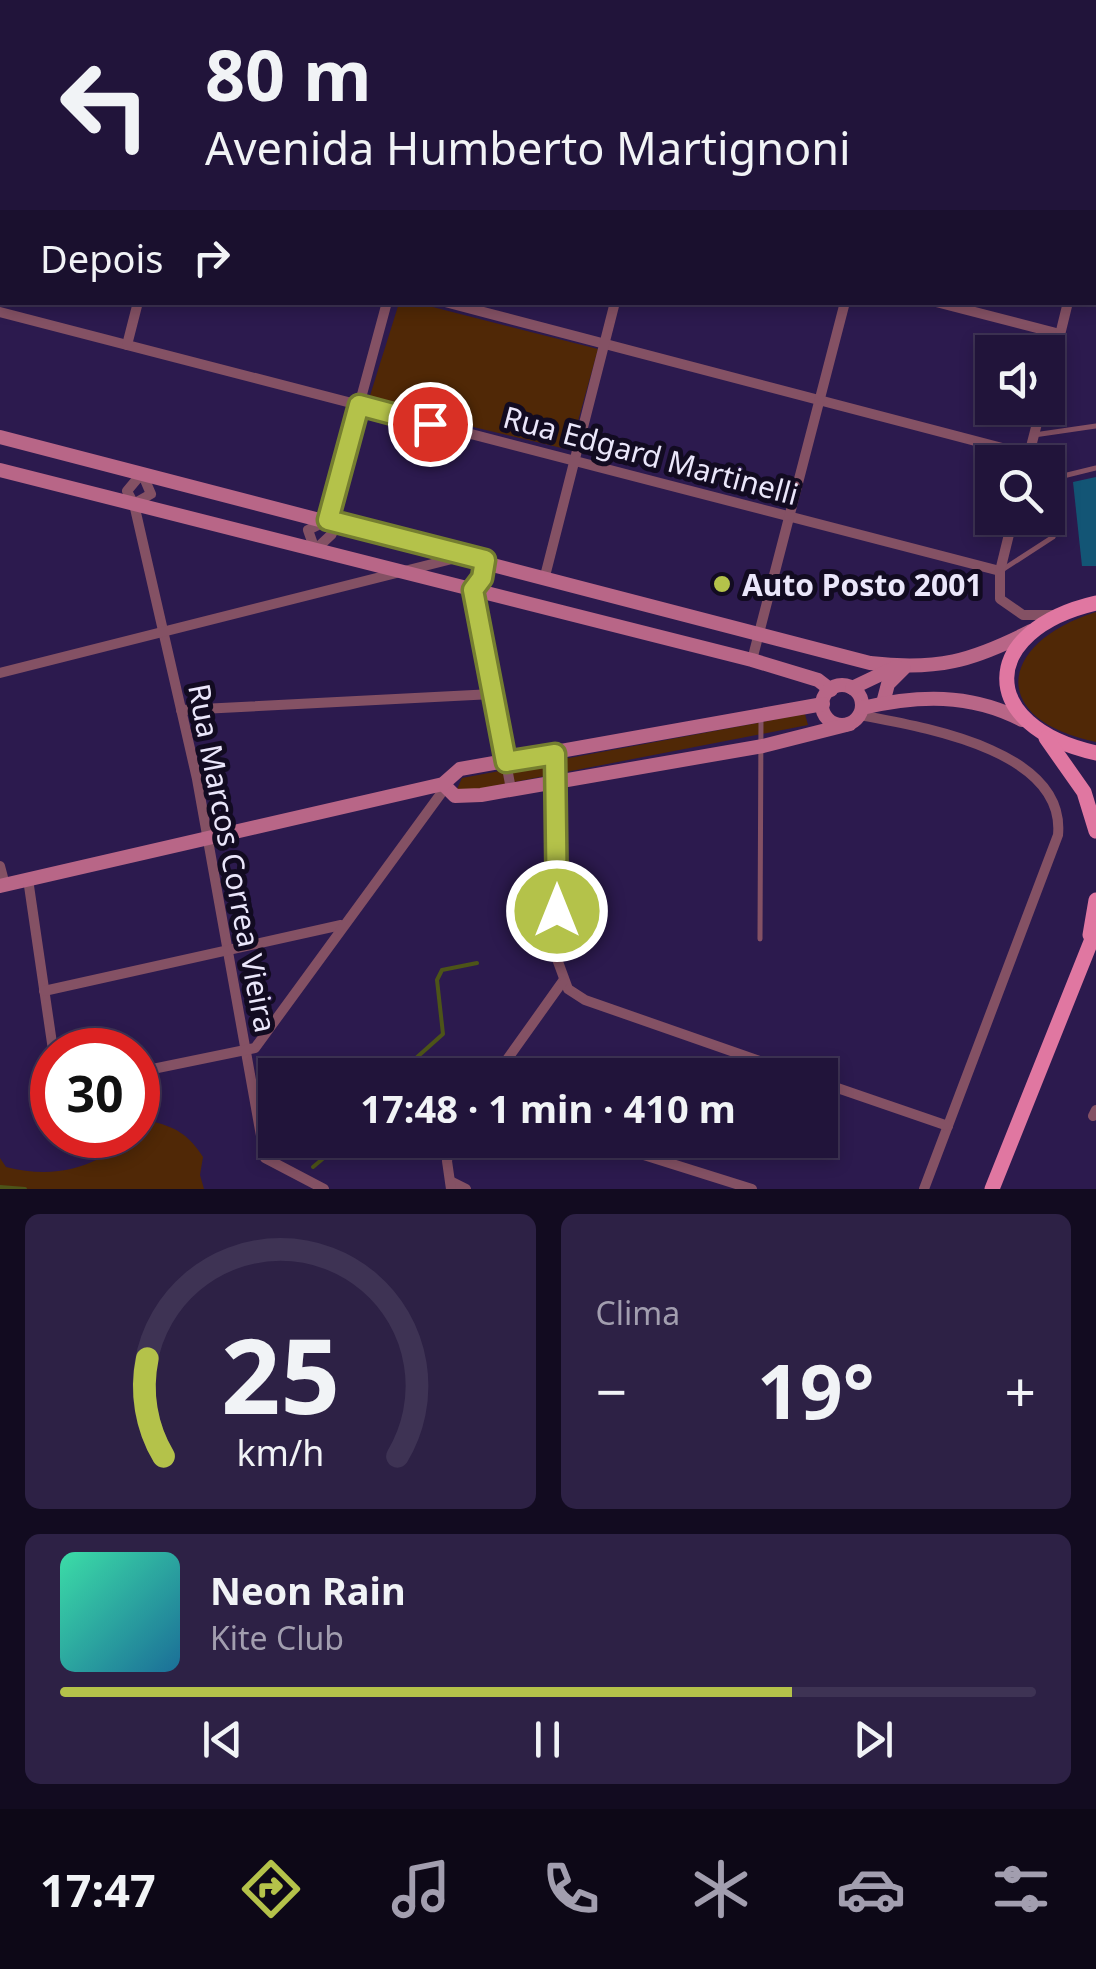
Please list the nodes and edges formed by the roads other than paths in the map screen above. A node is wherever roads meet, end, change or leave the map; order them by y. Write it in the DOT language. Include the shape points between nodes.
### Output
graph roads {
  1 [pos="137,305"];
  2 [pos="386,305"];
  3 [pos="456,305"];
  4 [pos="615,305"];
  5 [pos="844,305"];
  6 [pos="948,305"];
  7 [pos="1067,305"];
  8 [pos="0,312"];
  9 [pos="1060,334"];
  10 [pos="605,344"];
  11 [pos="127,345"];
  12 [pos="820,399"];
  13 [pos="359,405"];
  14 [pos="1037,425"];
  15 [pos="1096,426"];
  16 [pos="1034,435"];
  17 [pos="0,437"];
  18 [pos="979,445"];
  19 [pos="1032,445"];
  20 [pos="572,460"];
  21 [pos="1096,468"];
  22 [pos="0,470"];
  23 [pos="142,473"];
  24 [pos="134,504"];
  25 [pos="789,516"];
  26 [pos="328,520"];
  27 [pos="1010,535"];
  28 [pos="315,550"];
  29 [pos="466,556"];
  30 [pos="485,560"];
  31 [pos="405,571"];
  32 [pos="1000,571"];
  33 [pos="546,576"];
  34 [pos="473,590"];
  35 [pos="1096,604"];
  36 [pos="1058,615"];
  37 [pos="702,618"];
  38 [pos="1041,626"];
  39 [pos="163,632"];
  40 [pos="758,634"];
  41 [pos="695,646"];
  42 [pos="752,660"];
  43 [pos="901,667"];
  44 [pos="0,673"];
  45 [pos="852,688"];
  46 [pos="830,690"];
  47 [pos="493,694"];
  48 [pos="823,704"];
  49 [pos="883,704"];
  50 [pos="181,710"];
  51 [pos="857,715"];
  52 [pos="761,716"];
  53 [pos="1022,720"];
  54 [pos="1044,735"];
  55 [pos="762,746"];
  56 [pos="1096,753"];
  57 [pos="555,754"];
  58 [pos="506,762"];
  59 [pos="558,780"];
  60 [pos="444,786"];
  61 [pos="510,789"];
  62 [pos="1096,831"];
  63 [pos="206,837"];
  64 [pos="0,866"];
  65 [pos="28,878"];
  66 [pos="2,886"];
  67 [pos="1096,900"];
  68 [pos="342,925"];
  69 [pos="1096,929"];
  70 [pos="760,938"];
  71 [pos="1088,946"];
  72 [pos="225,951"];
  73 [pos="563,981"];
  74 [pos="44,991"];
  75 [pos="50,1028"];
  76 [pos="244,1050"];
  77 [pos="508,1058"];
  78 [pos="751,1058"];
  79 [pos="160,1067"];
  80 [pos="838,1088"];
  81 [pos="948,1126"];
  82 [pos="448,1158"];
  83 [pos="653,1158"];
  84 [pos="450,1185"];
  85 [pos="993,1187"];
  86 [pos="324,1189"];
  87 [pos="466,1189"];
  88 [pos="752,1189"];
  89 [pos="924,1189"];
  1 -- 11 [label="street"];
  2 -- 13 [label="street"];
  3 -- 10 [label="street"];
  4 -- 10 [label="street"];
  5 -- 12 [label="street"];
  6 -- 9 [label="street"];
  7 -- 9 [label="street"];
  8 -- 11 [label="street, Rua Edgard Martinelli"];
  10 -- 12 [label="street"];
  10 -- 20 [label="street"];
  11 -- 13 [label="street, Rua Edgard Martinelli"];
  12 -- 18 [label="street"];
  12 -- 25 [label="street"];
  13 -- 20 [label="street, Rua Edgard Martinelli"];
  13 -- 26 [label="street"];
  14 -- 16 [label="street"];
  15 -- 16 [label="lane"];
  16 -- 19 [label="street"];
  17 -- 23 [label="main road"];
  20 -- 25 [label="street, Rua Edgard Martinelli"];
  20 -- 33 [label="street"];
  21 -- 32 [label="lane" via="1056,478 1053,536"];
  22 -- 24 [label="main road"];
  23 -- 24 [label="street, Rua Marcos Correa Vieira" via="126,488"];
  23 -- 24 [label="street, Rua Marcos Correa Vieira" via="151,494"];
  23 -- 26 [label="main road"];
  24 -- 28 [label="main road"];
  24 -- 39 [label="street, Rua Marcos Correa Vieira"];
  25 -- 32 [label="street, Rua Edgard Martinelli"];
  25 -- 40 [label="street"];
  26 -- 28 [label="street" via="330,538"];
  26 -- 28 [label="street" via="308,530"];
  26 -- 29 [label="main road"];
  27 -- 32 [label="street"];
  28 -- 31 [label="main road"];
  29 -- 30 [label="main road"];
  29 -- 31 [label="street"];
  30 -- 33 [label="main road"];
  30 -- 34 [label="street"];
  31 -- 34 [label="main road"];
  31 -- 39 [label="street"];
  32 -- 36 [label="street" via="998,594 1010,608 1023,615"];
  33 -- 37 [label="main road"];
  34 -- 41 [label="main road"];
  34 -- 47 [label="street"];
  35 -- 36 [label="main road"];
  36 -- 38 [label="main road"];
  37 -- 40 [label="main road"];
  37 -- 41 [label="main road"];
  38 -- 43 [label="main road" via="968,659"];
  38 -- 53 [label="main road" via="1017,648 1006,674"];
  39 -- 44 [label="street"];
  39 -- 50 [label="street, Rua Marcos Correa Vieira"];
  40 -- 42 [label="street"];
  40 -- 43 [label="main road"];
  41 -- 42 [label="main road"];
  42 -- 46 [label="main road" via="818,680"];
  43 -- 45 [label="main road"];
  43 -- 49 [label="main road"];
  45 -- 46 [label="main road"];
  45 -- 51 [label="main road" via="860,696"];
  46 -- 48 [label="main road"];
  47 -- 50 [label="street"];
  47 -- 58 [label="street"];
  48 -- 51 [label="main road" via="832,722"];
  48 -- 52 [label="main road"];
  49 -- 51 [label="main road"];
  49 -- 53 [label="main road" via="969,700"];
  50 -- 63 [label="street, Rua Marcos Correa Vieira"];
  51 -- 55 [label="main road"];
  51 -- 81 [label="street" via="984,748 1037,779 1058,805 1058,835"];
  52 -- 55 [label="lane"];
  52 -- 57 [label="main road"];
  53 -- 54 [label="main road"];
  54 -- 56 [label="main road"];
  54 -- 62 [label="main road" via="1084,792"];
  55 -- 59 [label="main road"];
  55 -- 70 [label="lane"];
  57 -- 58 [label="main road"];
  57 -- 59 [label="street"];
  58 -- 60 [label="main road" via="460,769"];
  58 -- 61 [label="street"];
  59 -- 61 [label="main road"];
  59 -- 73 [label="street" via="557,959"];
  60 -- 61 [label="main road" via="464,796"];
  60 -- 63 [label="main road"];
  60 -- 68 [label="street"];
  63 -- 65 [label="main road"];
  63 -- 72 [label="street, Rua Marcos Correa Vieira"];
  64 -- 66 [label="street"];
  65 -- 66 [label="main road"];
  65 -- 74 [label="street"];
  67 -- 71 [label="main road"];
  68 -- 72 [label="street"];
  68 -- 76 [label="street" via="255,1048"];
  69 -- 71 [label="main road"];
  71 -- 85 [label="main road"];
  72 -- 74 [label="street"];
  72 -- 76 [label="street, Rua Marcos Correa Vieira"];
  73 -- 77 [label="street"];
  73 -- 78 [label="street" via="585,1000"];
  74 -- 75 [label="street"];
  76 -- 79 [label="street"];
  76 -- 86 [label="street, Rua Marcos Correa Vieira" via="266,1158"];
  80 -- 81 [label="street"];
  81 -- 89 [label="street"];
  82 -- 84 [label="street"];
  83 -- 88 [label="street"];
  84 -- 87 [label="street"];
}
